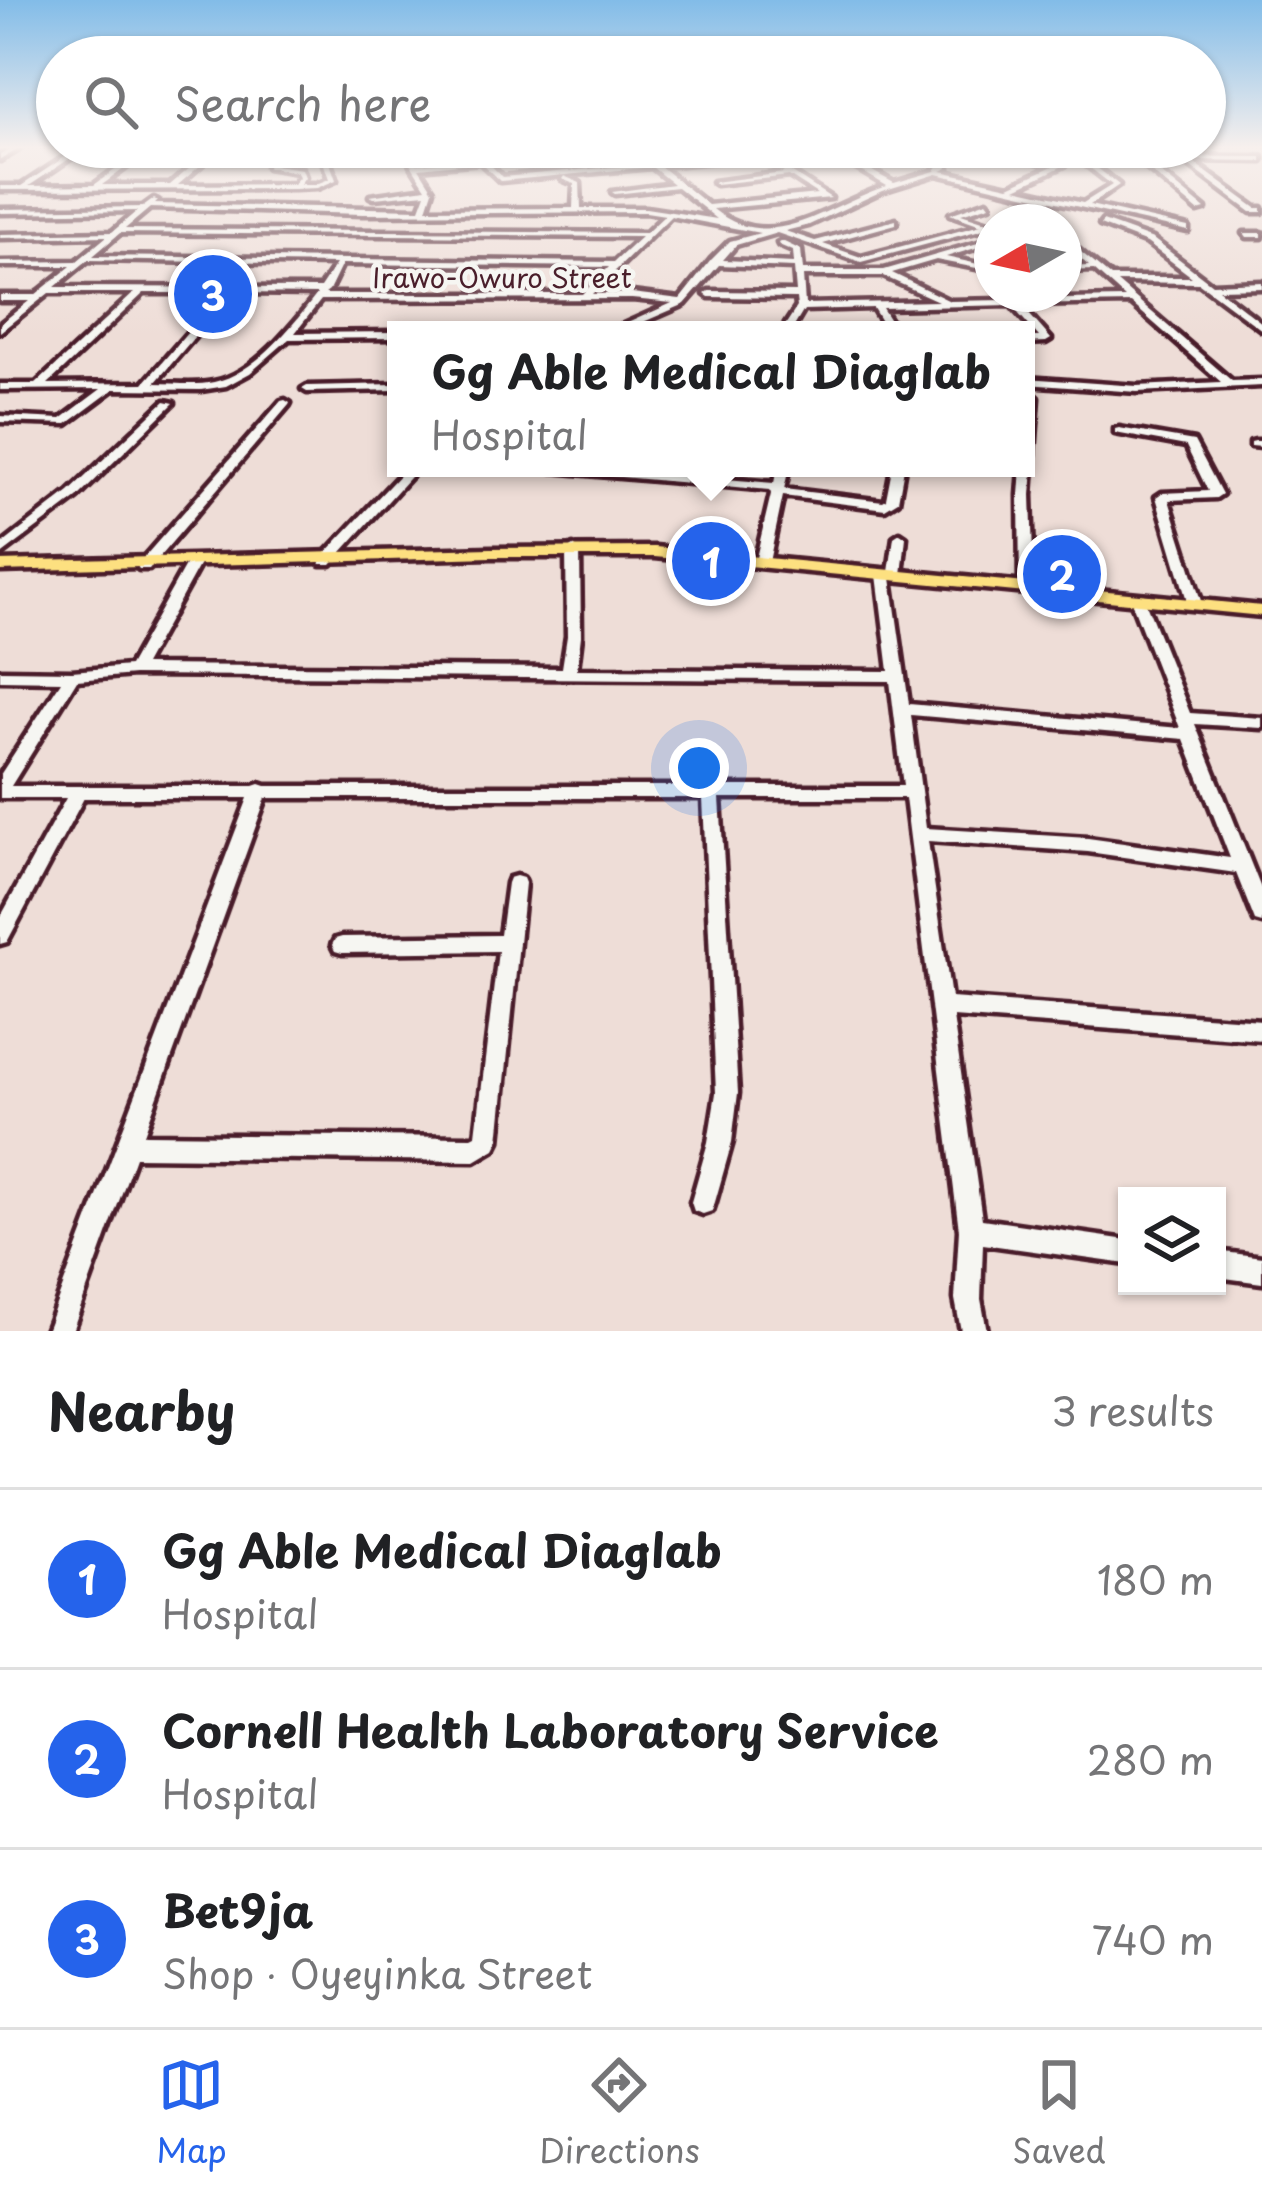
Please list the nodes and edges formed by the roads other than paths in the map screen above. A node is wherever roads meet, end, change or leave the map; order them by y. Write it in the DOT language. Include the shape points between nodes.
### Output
graph roads {
  1 [pos="142,211"];
  2 [pos="374,211"];
  3 [pos="491,211"];
  4 [pos="650,211"];
  5 [pos="713,211"];
  6 [pos="831,211"];
  7 [pos="963,211"];
  8 [pos="1110,211"];
  9 [pos="423,212"];
  10 [pos="668,216"];
  11 [pos="893,222"];
  12 [pos="974,222"];
  13 [pos="726,223"];
  14 [pos="1103,223"];
  15 [pos="1185,229"];
  16 [pos="974,230"];
  17 [pos="119,232"];
  18 [pos="769,233"];
  19 [pos="646,235"];
  20 [pos="1262,235"];
  21 [pos="0,236"];
  22 [pos="1247,236"];
  23 [pos="814,244"];
  24 [pos="974,247"];
  25 [pos="1082,257"];
  26 [pos="937,258"];
  27 [pos="84,261"];
  28 [pos="714,262"];
  29 [pos="0,264"];
  30 [pos="340,265"];
  31 [pos="618,265"];
  32 [pos="974,265"];
  33 [pos="1082,268"];
  34 [pos="1094,268"];
  35 [pos="797,270"];
  36 [pos="884,273"];
  37 [pos="1107,279"];
  38 [pos="1199,280"];
  39 [pos="1262,285"];
  40 [pos="1209,287"];
  41 [pos="142,290"];
  42 [pos="229,291"];
  43 [pos="43,294"];
  44 [pos="323,294"];
  45 [pos="710,295"];
  46 [pos="584,296"];
  47 [pos="0,298"];
  48 [pos="1134,300"];
  49 [pos="801,301"];
  50 [pos="1082,301"];
  51 [pos="682,302"];
  52 [pos="949,304"];
  53 [pos="974,304"];
  54 [pos="876,306"];
  55 [pos="638,321"];
  56 [pos="791,321"];
  57 [pos="885,321"];
  58 [pos="1260,324"];
  59 [pos="0,329"];
  60 [pos="387,334"];
  61 [pos="286,336"];
  62 [pos="1228,383"];
  63 [pos="1262,383"];
  64 [pos="147,386"];
  65 [pos="1035,386"];
  66 [pos="0,387"];
  67 [pos="38,387"];
  68 [pos="111,387"];
  69 [pos="387,387"];
  70 [pos="307,389"];
  71 [pos="169,403"];
  72 [pos="285,403"];
  73 [pos="0,419"];
  74 [pos="1119,431"];
  75 [pos="404,477"];
  76 [pos="648,477"];
  77 [pos="780,477"];
  78 [pos="896,477"];
  79 [pos="1026,477"];
  80 [pos="776,489"];
  81 [pos="900,537"];
  82 [pos="573,550"];
  83 [pos="0,553"];
  84 [pos="326,561"];
  85 [pos="763,562"];
  86 [pos="193,564"];
  87 [pos="0,566"];
  88 [pos="144,566"];
  89 [pos="889,575"];
  90 [pos="1027,588"];
  91 [pos="1138,601"];
  92 [pos="1195,604"];
  93 [pos="1262,611"];
  94 [pos="134,670"];
  95 [pos="569,671"];
  96 [pos="0,675"];
  97 [pos="72,676"];
  98 [pos="898,676"];
  99 [pos="903,709"];
  100 [pos="1262,723"];
  101 [pos="1187,726"];
  102 [pos="0,790"];
  103 [pos="260,790"];
  104 [pos="79,791"];
  105 [pos="711,792"];
  106 [pos="914,792"];
  107 [pos="920,834"];
  108 [pos="1242,867"];
  109 [pos="516,883"];
  110 [pos="1262,915"];
  111 [pos="0,936"];
  112 [pos="508,943"];
  113 [pos="342,945"];
  114 [pos="941,1007"];
  115 [pos="1262,1030"];
  116 [pos="128,1145"];
  117 [pos="704,1202"];
  118 [pos="971,1231"];
  119 [pos="1118,1251"];
  120 [pos="1226,1265"];
  121 [pos="1262,1270"];
  122 [pos="59,1331"];
  123 [pos="974,1331"];
  1 -- 17 [label="street"];
  2 -- 9 [label="street"];
  3 -- 9 [label="street"];
  4 -- 10 [label="street"];
  5 -- 13 [label="street"];
  6 -- 18 [label="street"];
  7 -- 12 [label="street" via="954,214"];
  8 -- 15 [label="street"];
  10 -- 13 [label="street"];
  10 -- 19 [label="street"];
  11 -- 23 [label="street"];
  13 -- 18 [label="street"];
  14 -- 38 [label="street" via="1150,241"];
  16 -- 23 [label="street" via="861,260"];
  17 -- 19 [label="street"];
  17 -- 21 [label="street"];
  17 -- 27 [label="street"];
  18 -- 23 [label="street"];
  18 -- 28 [label="street" via="733,243"];
  18 -- 35 [label="street" via="796,248"];
  19 -- 31 [label="street"];
  20 -- 22 [label="street"];
  24 -- 26 [label="street"];
  25 -- 34 [label="street"];
  26 -- 32 [label="street"];
  26 -- 36 [label="street"];
  27 -- 29 [label="street"];
  27 -- 30 [label="street"];
  27 -- 43 [label="street"];
  28 -- 35 [label="street"];
  28 -- 51 [label="street"];
  30 -- 31 [label="street"];
  30 -- 44 [label="street"];
  31 -- 46 [label="street"];
  33 -- 34 [label="street"];
  34 -- 37 [label="street"];
  35 -- 36 [label="street"];
  35 -- 49 [label="street"];
  36 -- 52 [label="street"];
  37 -- 38 [label="street"];
  37 -- 48 [label="street"];
  38 -- 40 [label="street"];
  39 -- 40 [label="street"];
  40 -- 58 [label="street"];
  41 -- 42 [label="street, Irawo-Owuro Street"];
  41 -- 43 [label="street, Irawo-Owuro Street"];
  41 -- 67 [label="street"];
  42 -- 44 [label="street, Irawo-Owuro Street"];
  42 -- 64 [label="street"];
  43 -- 47 [label="street, Irawo-Owuro Street"];
  43 -- 59 [label="street"];
  44 -- 46 [label="street, Irawo-Owuro Street"];
  44 -- 61 [label="street"];
  45 -- 49 [label="street"];
  46 -- 51 [label="street, Irawo-Owuro Street"];
  48 -- 50 [label="street"];
  48 -- 62 [label="street"];
  49 -- 54 [label="street"];
  49 -- 56 [label="street"];
  51 -- 55 [label="street"];
  52 -- 53 [label="street"];
  52 -- 54 [label="street"];
  54 -- 57 [label="street"];
  60 -- 61 [label="street"];
  61 -- 64 [label="street" via="232,380"];
  62 -- 63 [label="street"];
  62 -- 65 [label="street"];
  64 -- 68 [label="street"];
  66 -- 67 [label="street"];
  67 -- 68 [label="street"];
  68 -- 73 [label="street" via="63,422"];
  69 -- 70 [label="street"];
  71 -- 83 [label="street"];
  72 -- 88 [label="street"];
  74 -- 92 [label="street" via="1190,443 1216,494 1162,497"];
  75 -- 84 [label="street"];
  76 -- 80 [label="street"];
  77 -- 80 [label="street"];
  78 -- 80 [label="street" via="885,505"];
  79 -- 90 [label="street"];
  80 -- 85 [label="street"];
  81 -- 89 [label="street"];
  82 -- 84 [label="main road"];
  82 -- 85 [label="main road"];
  82 -- 95 [label="street"];
  84 -- 86 [label="main road"];
  85 -- 89 [label="main road"];
  86 -- 88 [label="main road"];
  86 -- 94 [label="street"];
  87 -- 88 [label="main road"];
  89 -- 90 [label="main road"];
  89 -- 98 [label="street"];
  90 -- 91 [label="main road"];
  91 -- 92 [label="main road"];
  91 -- 101 [label="street"];
  92 -- 93 [label="main road"];
  94 -- 95 [label="street"];
  94 -- 97 [label="street"];
  95 -- 98 [label="street"];
  96 -- 97 [label="street"];
  97 -- 102 [label="street"];
  98 -- 99 [label="street"];
  99 -- 101 [label="street"];
  99 -- 106 [label="street"];
  100 -- 101 [label="street"];
  101 -- 108 [label="street"];
  102 -- 104 [label="street"];
  103 -- 104 [label="street"];
  103 -- 105 [label="street"];
  103 -- 116 [label="street"];
  104 -- 111 [label="street"];
  105 -- 106 [label="street"];
  105 -- 117 [label="street" via="727,1093"];
  106 -- 107 [label="street"];
  107 -- 108 [label="street" via="1088,845"];
  107 -- 114 [label="street"];
  108 -- 110 [label="street"];
  109 -- 112 [label="street"];
  112 -- 113 [label="street"];
  112 -- 116 [label="street" via="492,1124 475,1149"];
  114 -- 115 [label="street"];
  114 -- 118 [label="street"];
  116 -- 122 [label="street"];
  118 -- 119 [label="street"];
  118 -- 123 [label="street"];
  120 -- 121 [label="street"];
}
